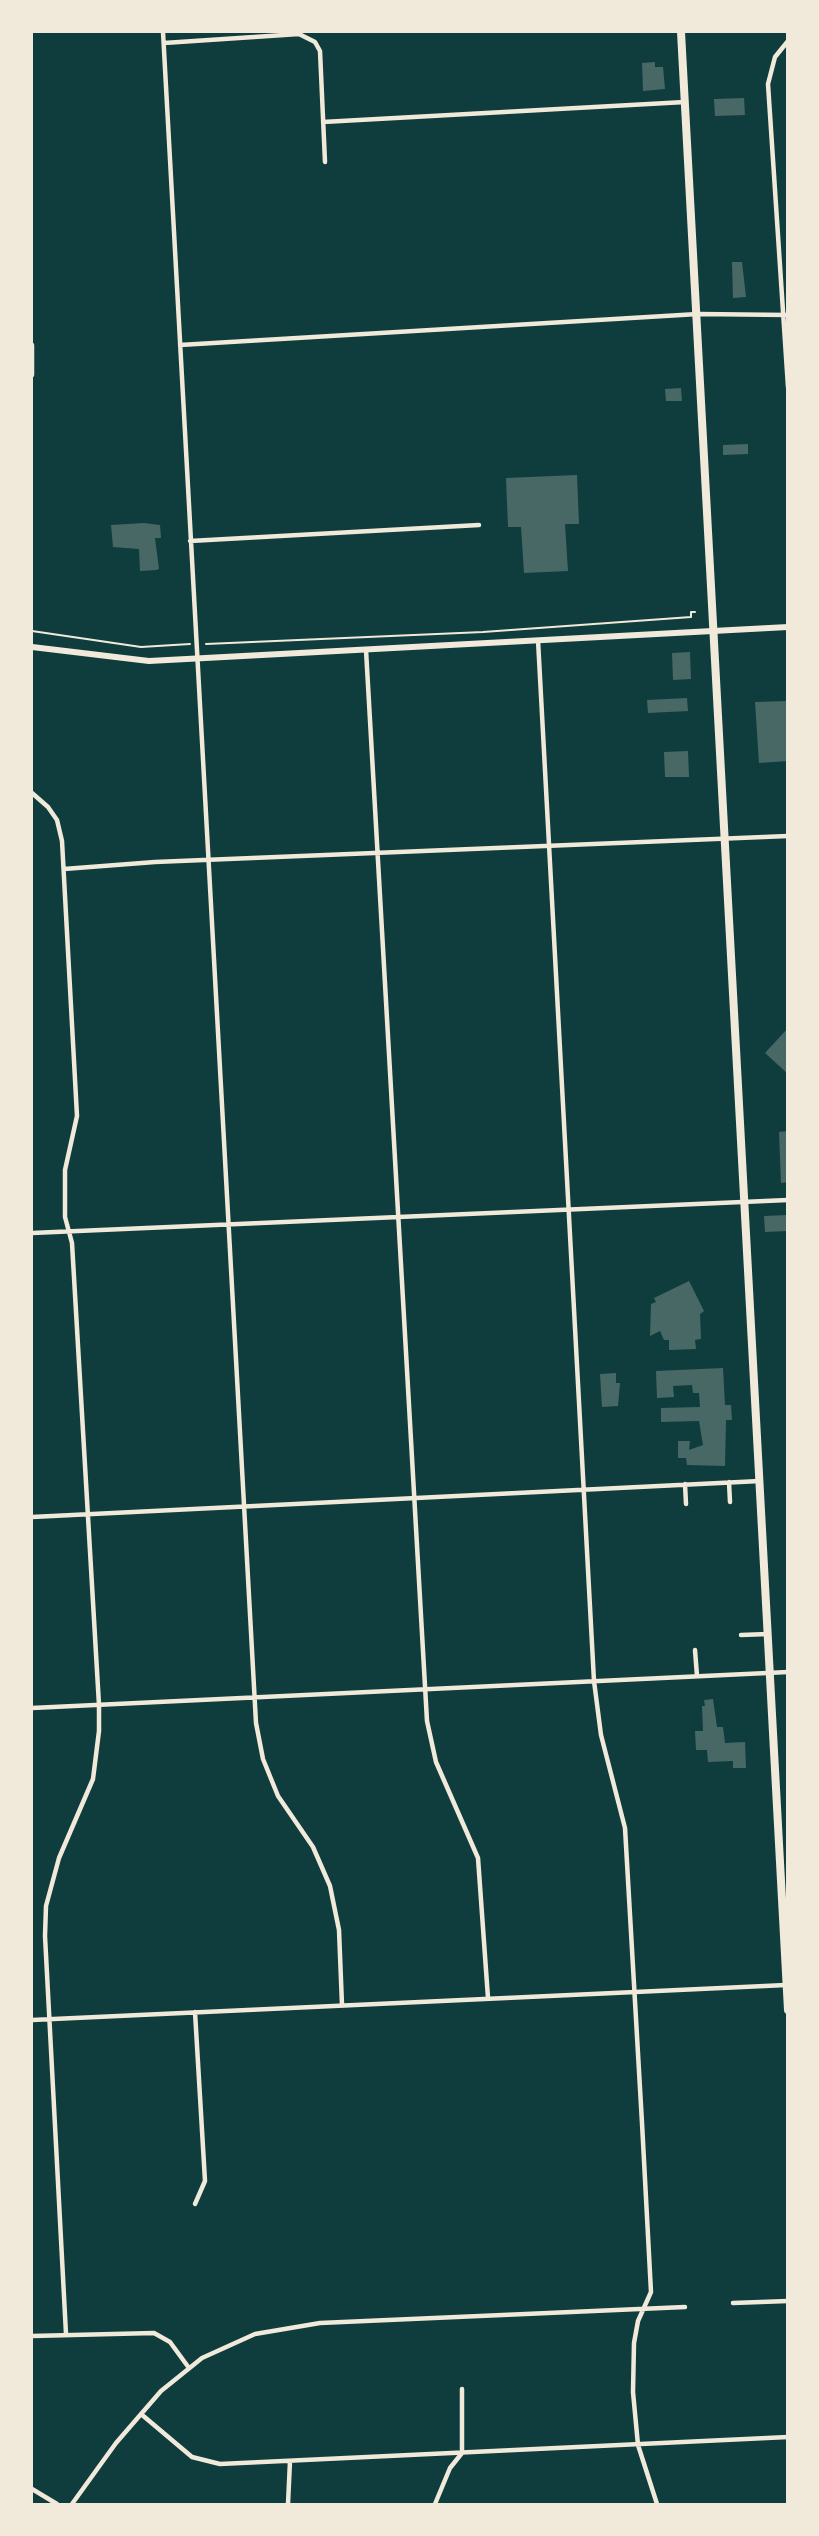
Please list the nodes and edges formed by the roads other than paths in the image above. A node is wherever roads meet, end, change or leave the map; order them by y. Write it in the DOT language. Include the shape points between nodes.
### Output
graph roads {
  1 [pos="163,32"];
  2 [pos="681,32"];
  3 [pos="788,41"];
  4 [pos="164,43"];
  5 [pos="685,102"];
  6 [pos="323,122"];
  7 [pos="325,162"];
  8 [pos="698,314"];
  9 [pos="785,315"];
  10 [pos="32,345"];
  11 [pos="180,345"];
  12 [pos="32,375"];
  13 [pos="788,387"];
  14 [pos="479,525"];
  15 [pos="190,541"];
  16 [pos="788,627"];
  17 [pos="716,630"];
  18 [pos="538,640"];
  19 [pos="32,647"];
  20 [pos="366,650"];
  21 [pos="196,659"];
  22 [pos="32,793"];
  23 [pos="788,836"];
  24 [pos="725,839"];
  25 [pos="548,847"];
  26 [pos="379,854"];
  27 [pos="207,860"];
  28 [pos="64,869"];
  29 [pos="788,1200"];
  30 [pos="744,1203"];
  31 [pos="568,1209"];
  32 [pos="398,1216"];
  33 [pos="227,1224"];
  34 [pos="69,1231"];
  35 [pos="32,1233"];
  36 [pos="760,1481"];
  37 [pos="729,1482"];
  38 [pos="685,1484"];
  39 [pos="582,1489"];
  40 [pos="413,1499"];
  41 [pos="730,1502"];
  42 [pos="686,1504"];
  43 [pos="243,1507"];
  44 [pos="88,1515"];
  45 [pos="32,1517"];
  46 [pos="768,1634"];
  47 [pos="741,1635"];
  48 [pos="695,1650"];
  49 [pos="788,1672"];
  50 [pos="770,1673"];
  51 [pos="697,1676"];
  52 [pos="594,1681"];
  53 [pos="424,1689"];
  54 [pos="254,1697"];
  55 [pos="99,1705"];
  56 [pos="32,1708"];
  57 [pos="787,1985"];
  58 [pos="635,1991"];
  59 [pos="488,1997"];
  60 [pos="342,2005"];
  61 [pos="788,2010"];
  62 [pos="195,2012"];
  63 [pos="50,2019"];
  64 [pos="32,2020"];
  65 [pos="195,2204"];
  66 [pos="788,2301"];
  67 [pos="733,2302"];
  68 [pos="645,2307"];
  69 [pos="685,2307"];
  70 [pos="66,2334"];
  71 [pos="32,2336"];
  72 [pos="189,2368"];
  73 [pos="461,2389"];
  74 [pos="141,2414"];
  75 [pos="788,2437"];
  76 [pos="638,2445"];
  77 [pos="462,2453"];
  78 [pos="290,2461"];
  79 [pos="32,2489"];
  80 [pos="57,2504"];
  81 [pos="72,2504"];
  82 [pos="288,2504"];
  83 [pos="435,2504"];
  84 [pos="657,2504"];
  1 -- 4 [label="street"];
  2 -- 5 [label="main road"];
  3 -- 9 [label="street" via="775,57 768,84"];
  4 -- 6 [label="street" via="308,36 320,51"];
  4 -- 11 [label="street"];
  5 -- 6 [label="street"];
  5 -- 8 [label="main road"];
  6 -- 7 [label="street"];
  8 -- 9 [label="street"];
  8 -- 11 [label="street"];
  8 -- 17 [label="main road"];
  9 -- 13 [label="street"];
  10 -- 12 [label="street"];
  11 -- 15 [label="street"];
  14 -- 15 [label="street"];
  15 -- 21 [label="street"];
  16 -- 17 [label="street"];
  17 -- 18 [label="street"];
  17 -- 24 [label="main road"];
  18 -- 20 [label="street"];
  18 -- 25 [label="street"];
  19 -- 21 [label="street" via="119,659"];
  20 -- 21 [label="street"];
  20 -- 26 [label="street"];
  21 -- 27 [label="street"];
  22 -- 28 [label="street" via="57,820"];
  23 -- 24 [label="street"];
  24 -- 25 [label="street"];
  24 -- 30 [label="main road"];
  25 -- 26 [label="street"];
  25 -- 31 [label="street"];
  26 -- 27 [label="street"];
  26 -- 32 [label="street"];
  27 -- 28 [label="street"];
  27 -- 33 [label="street"];
  28 -- 34 [label="street" via="77,1086 76,1126 64,1189"];
  29 -- 30 [label="street"];
  30 -- 31 [label="street"];
  30 -- 36 [label="main road"];
  31 -- 32 [label="street"];
  31 -- 39 [label="street"];
  32 -- 33 [label="street"];
  32 -- 40 [label="street"];
  33 -- 34 [label="street"];
  33 -- 43 [label="street"];
  34 -- 35 [label="street"];
  34 -- 44 [label="street"];
  36 -- 37 [label="street"];
  36 -- 46 [label="main road"];
  37 -- 38 [label="street"];
  37 -- 41 [label="street"];
  38 -- 39 [label="street"];
  38 -- 42 [label="street"];
  39 -- 40 [label="street"];
  39 -- 52 [label="street"];
  40 -- 43 [label="street"];
  40 -- 53 [label="street"];
  43 -- 44 [label="street"];
  43 -- 54 [label="street"];
  44 -- 45 [label="street"];
  44 -- 55 [label="street"];
  46 -- 47 [label="street"];
  46 -- 50 [label="main road"];
  48 -- 51 [label="street"];
  49 -- 50 [label="street"];
  50 -- 51 [label="street"];
  50 -- 57 [label="main road"];
  51 -- 52 [label="street"];
  52 -- 53 [label="street"];
  52 -- 58 [label="street" via="601,1735 625,1828"];
  53 -- 54 [label="street"];
  53 -- 59 [label="street" via="436,1762 478,1858"];
  54 -- 55 [label="street"];
  54 -- 60 [label="street" via="259,1742 270,1779 313,1847 330,1886 339,1930"];
  55 -- 56 [label="street"];
  55 -- 63 [label="street" via="93,1779 59,1858 46,1906"];
  57 -- 58 [label="street"];
  57 -- 61 [label="main road"];
  58 -- 59 [label="street"];
  58 -- 68 [label="street" via="651,2292"];
  59 -- 60 [label="street"];
  60 -- 62 [label="street"];
  62 -- 63 [label="street"];
  62 -- 65 [label="street" via="205,2181"];
  63 -- 64 [label="street"];
  63 -- 70 [label="street"];
  66 -- 67 [label="street"];
  68 -- 69 [label="street"];
  68 -- 72 [label="street" via="289,2326 223,2346"];
  68 -- 76 [label="street" via="638,2321 633,2364"];
  70 -- 71 [label="street"];
  70 -- 72 [label="street" via="154,2333 170,2342"];
  72 -- 74 [label="street"];
  73 -- 77 [label="street"];
  74 -- 78 [label="street" via="192,2458 208,2463"];
  74 -- 81 [label="street"];
  75 -- 76 [label="street"];
  76 -- 77 [label="street"];
  76 -- 84 [label="street"];
  77 -- 78 [label="street"];
  77 -- 83 [label="street" via="450,2468"];
  78 -- 82 [label="street"];
  79 -- 80 [label="street"];
}
